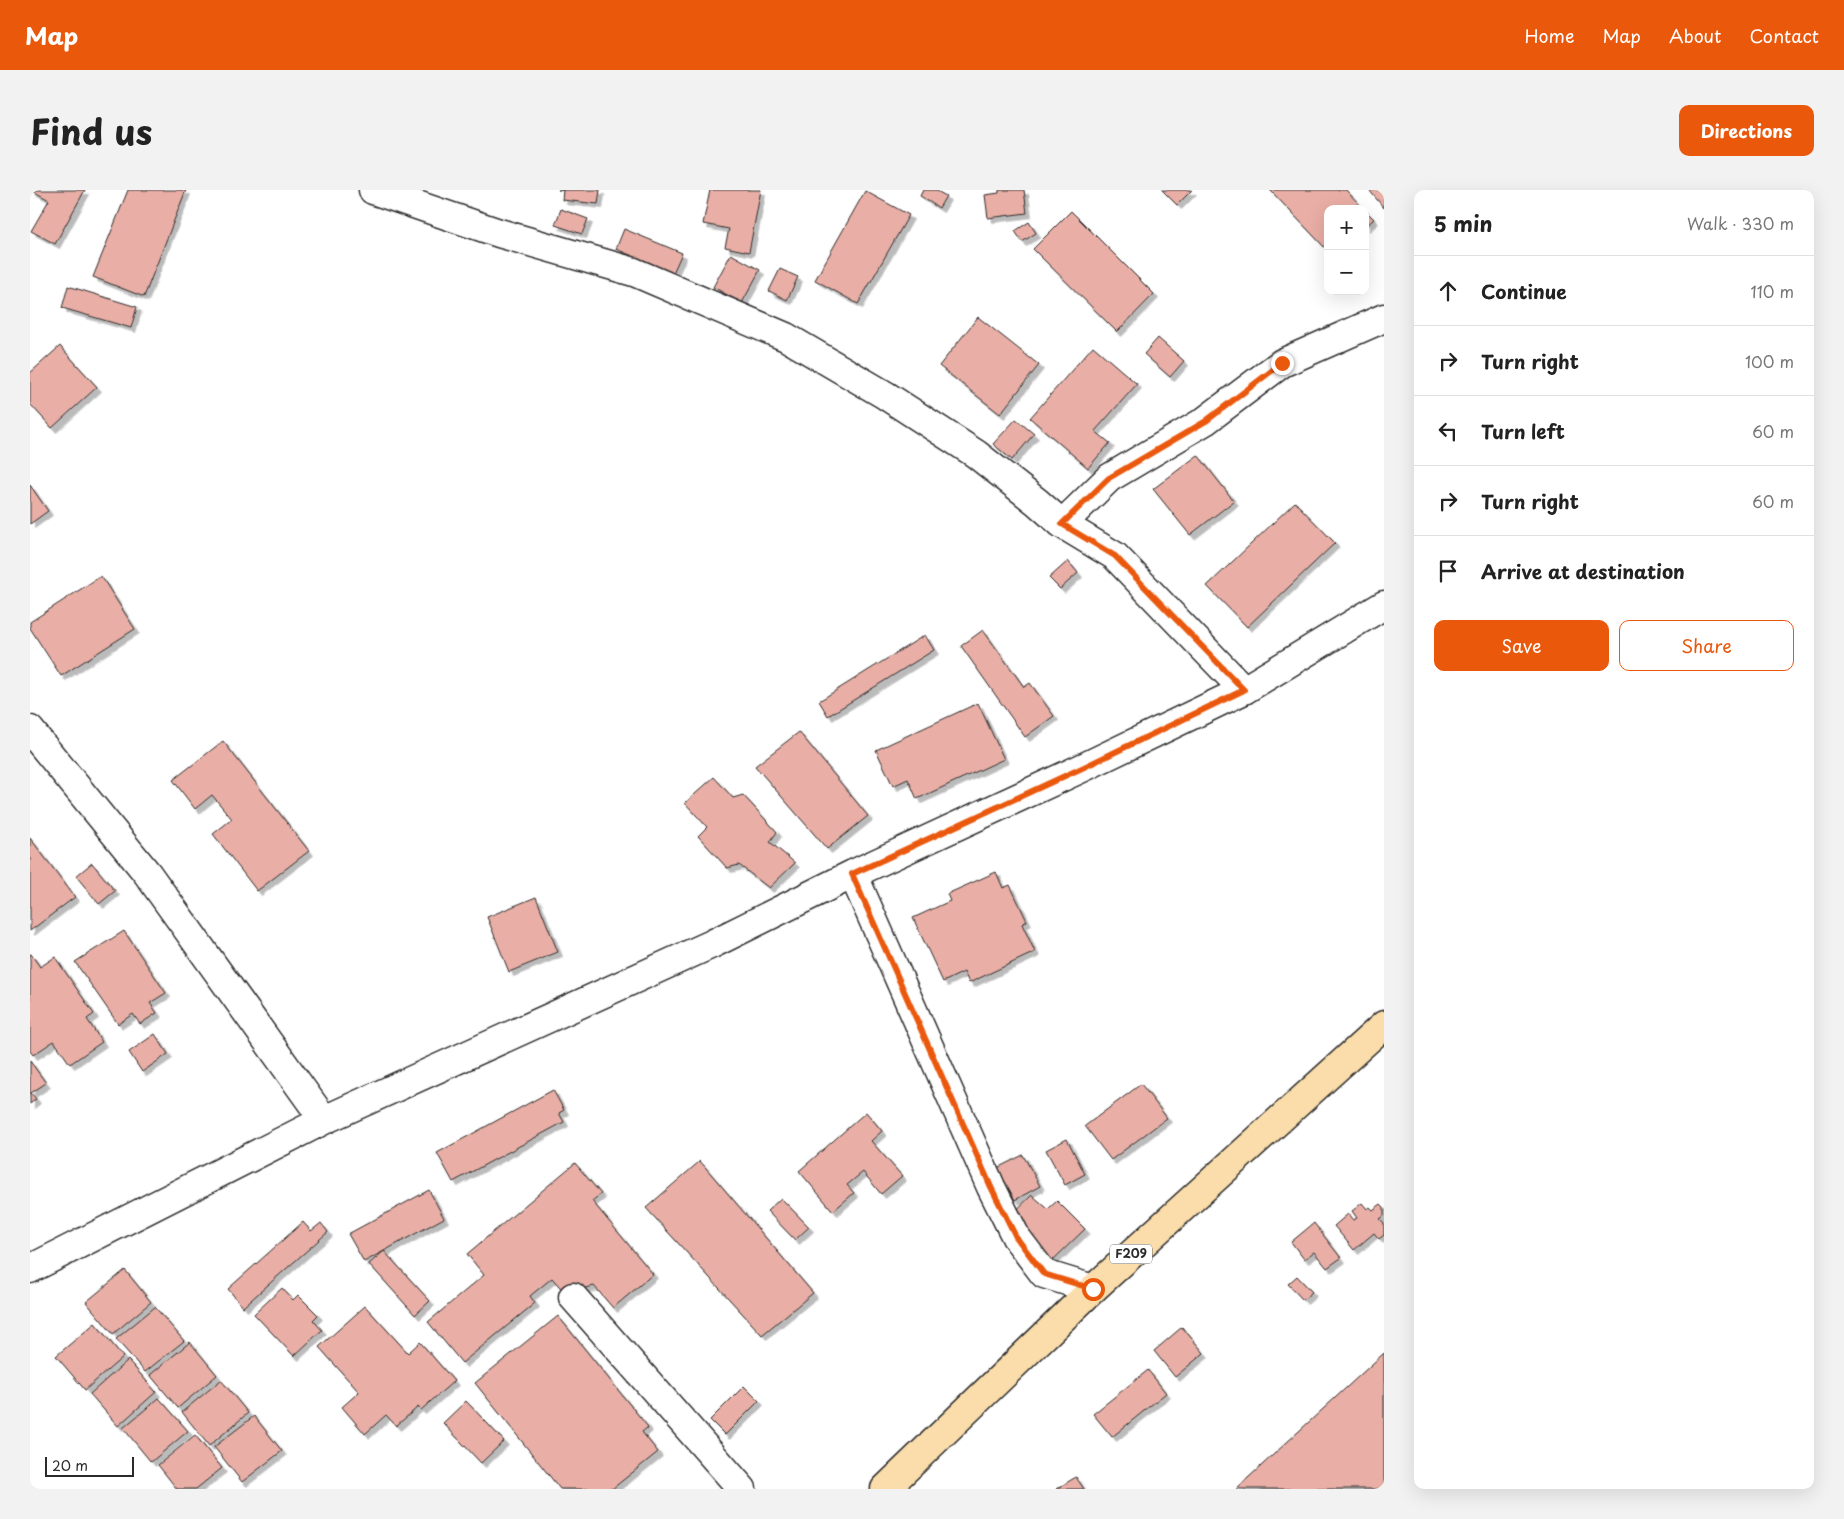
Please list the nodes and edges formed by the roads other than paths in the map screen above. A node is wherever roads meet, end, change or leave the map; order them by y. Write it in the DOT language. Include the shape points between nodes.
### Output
graph roads {
  1 [pos="373,190"];
  2 [pos="1384,318"];
  3 [pos="1062,524"];
  4 [pos="1384,605"];
  5 [pos="1244,690"];
  6 [pos="30,730"];
  7 [pos="852,874"];
  8 [pos="1384,1025"];
  9 [pos="324,1120"];
  10 [pos="30,1269"];
  11 [pos="1093,1289"];
  12 [pos="573,1297"];
  13 [pos="742,1489"];
  14 [pos="885,1489"];
  1 -- 3 [label="street" via="499,233 634,272 786,337 885,395 976,454"];
  2 -- 3 [label="street" via="1282,363 1206,421 1109,478"];
  3 -- 5 [label="street" via="1115,556"];
  4 -- 5 [label="street"];
  5 -- 7 [label="street"];
  6 -- 9 [label="street" via="146,873"];
  7 -- 9 [label="street" via="712,944"];
  7 -- 11 [label="street" via="1016,1237 1044,1274"];
  8 -- 11 [label="main road, F209"];
  9 -- 10 [label="street"];
  11 -- 14 [label="main road, F209"];
  12 -- 13 [label="street"];
}
